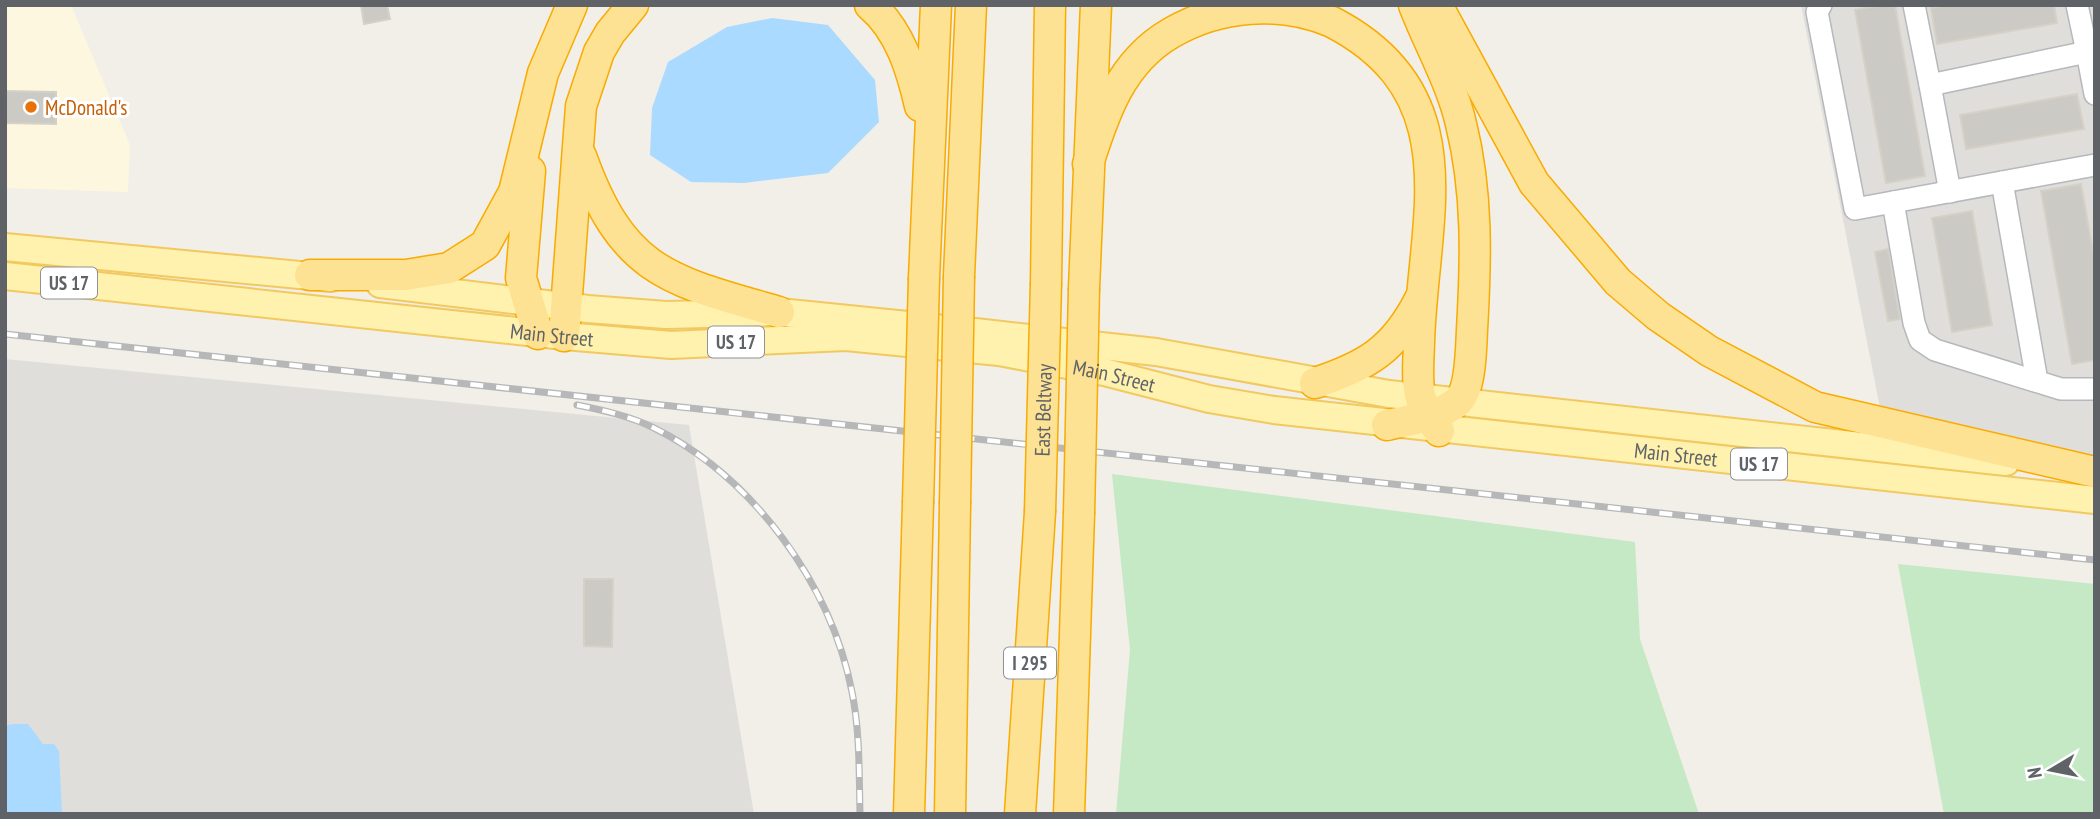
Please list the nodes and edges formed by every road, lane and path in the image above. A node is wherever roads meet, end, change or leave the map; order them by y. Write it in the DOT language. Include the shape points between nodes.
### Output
graph roads {
  1 [pos="572,5"];
  2 [pos="633,5"];
  3 [pos="870,5"];
  4 [pos="936,5"];
  5 [pos="971,5"];
  6 [pos="1050,5"];
  7 [pos="1096,5"];
  8 [pos="1414,5"];
  9 [pos="1437,5"];
  10 [pos="1821,5"];
  11 [pos="1914,5"];
  12 [pos="2083,8"];
  13 [pos="2091,51"];
  14 [pos="542,73"];
  15 [pos="1930,85"];
  16 [pos="2095,94"];
  17 [pos="928,136"];
  18 [pos="578,148"];
  19 [pos="1088,164"];
  20 [pos="2095,165"];
  21 [pos="2002,182"];
  22 [pos="1950,192"];
  23 [pos="1893,202"];
  24 [pos="5,247"];
  25 [pos="310,275"];
  26 [pos="5,276"];
  27 [pos="1420,299"];
  28 [pos="529,304"];
  29 [pos="566,307"];
  30 [pos="779,312"];
  31 [pos="551,335"];
  32 [pos="2037,381"];
  33 [pos="1315,383"];
  34 [pos="2095,389"];
  35 [pos="1458,402"];
  36 [pos="1428,415"];
  37 [pos="1387,425"];
  38 [pos="2095,472"];
  39 [pos="2095,500"];
  40 [pos="909,814"];
  41 [pos="950,814"];
  42 [pos="1020,814"];
  43 [pos="1069,814"];
  1 -- 14 [label="highway"];
  2 -- 18 [label="highway" via="610,33 588,78"];
  3 -- 17 [label="highway" via="895,36 912,72"];
  4 -- 17 [label="highway"];
  5 -- 41 [label="highway, bridge" via="959,276"];
  6 -- 42 [label="highway, East Beltway / I 295, bridge" via="1040,512"];
  7 -- 19 [label="highway"];
  8 -- 35 [label="highway" via="1461,121 1473,187 1477,246 1471,356 1465,392"];
  9 -- 38 [label="highway" via="1534,183 1618,282 1658,316 1709,351 1815,407"];
  10 -- 23 [label="street" via="1817,12 1855,209"];
  11 -- 15 [label="street"];
  12 -- 13 [label="street"];
  13 -- 15 [label="street"];
  13 -- 16 [label="street"];
  14 -- 25 [label="highway" via="513,192 485,245 449,268 406,275"];
  14 -- 28 [label="highway" via="521,278"];
  15 -- 22 [label="street"];
  17 -- 40 [label="highway, bridge"];
  18 -- 29 [label="highway"];
  18 -- 30 [label="highway" via="613,227 653,267 682,283"];
  19 -- 27 [label="highway" via="1115,89 1138,59 1167,35 1199,18 1241,7 1280,7 1320,16 1362,37 1386,60 1409,91 1425,130 1432,165 1432,201"];
  19 -- 43 [label="highway, bridge"];
  20 -- 21 [label="street"];
  21 -- 22 [label="street"];
  21 -- 32 [label="street"];
  22 -- 23 [label="street"];
  23 -- 32 [label="street" via="1920,340 1935,350"];
  24 -- 25 [label="main road, Main Street / US 17"];
  25 -- 28 [label="main road, Main Street / US 17"];
  26 -- 31 [label="main road, Main Street / US 17"];
  27 -- 33 [label="highway" via="1408,322 1371,360"];
  27 -- 36 [label="highway"];
  28 -- 29 [label="main road, Main Street / US 17"];
  28 -- 31 [label="highway"];
  29 -- 30 [label="main road, Main Street / US 17" via="666,315"];
  29 -- 31 [label="highway"];
  30 -- 33 [label="main road, Main Street / US 17" via="1156,352"];
  31 -- 37 [label="main road, Main Street / US 17" via="671,345 845,337 999,352 1209,399"];
  32 -- 34 [label="street" via="2061,388"];
  33 -- 36 [label="main road, Main Street / US 17"];
  35 -- 36 [label="highway"];
  35 -- 38 [label="main road, Main Street / US 17"];
  36 -- 37 [label="highway"];
  36 -- 39 [label="main road, Main Street / US 17"];
}
